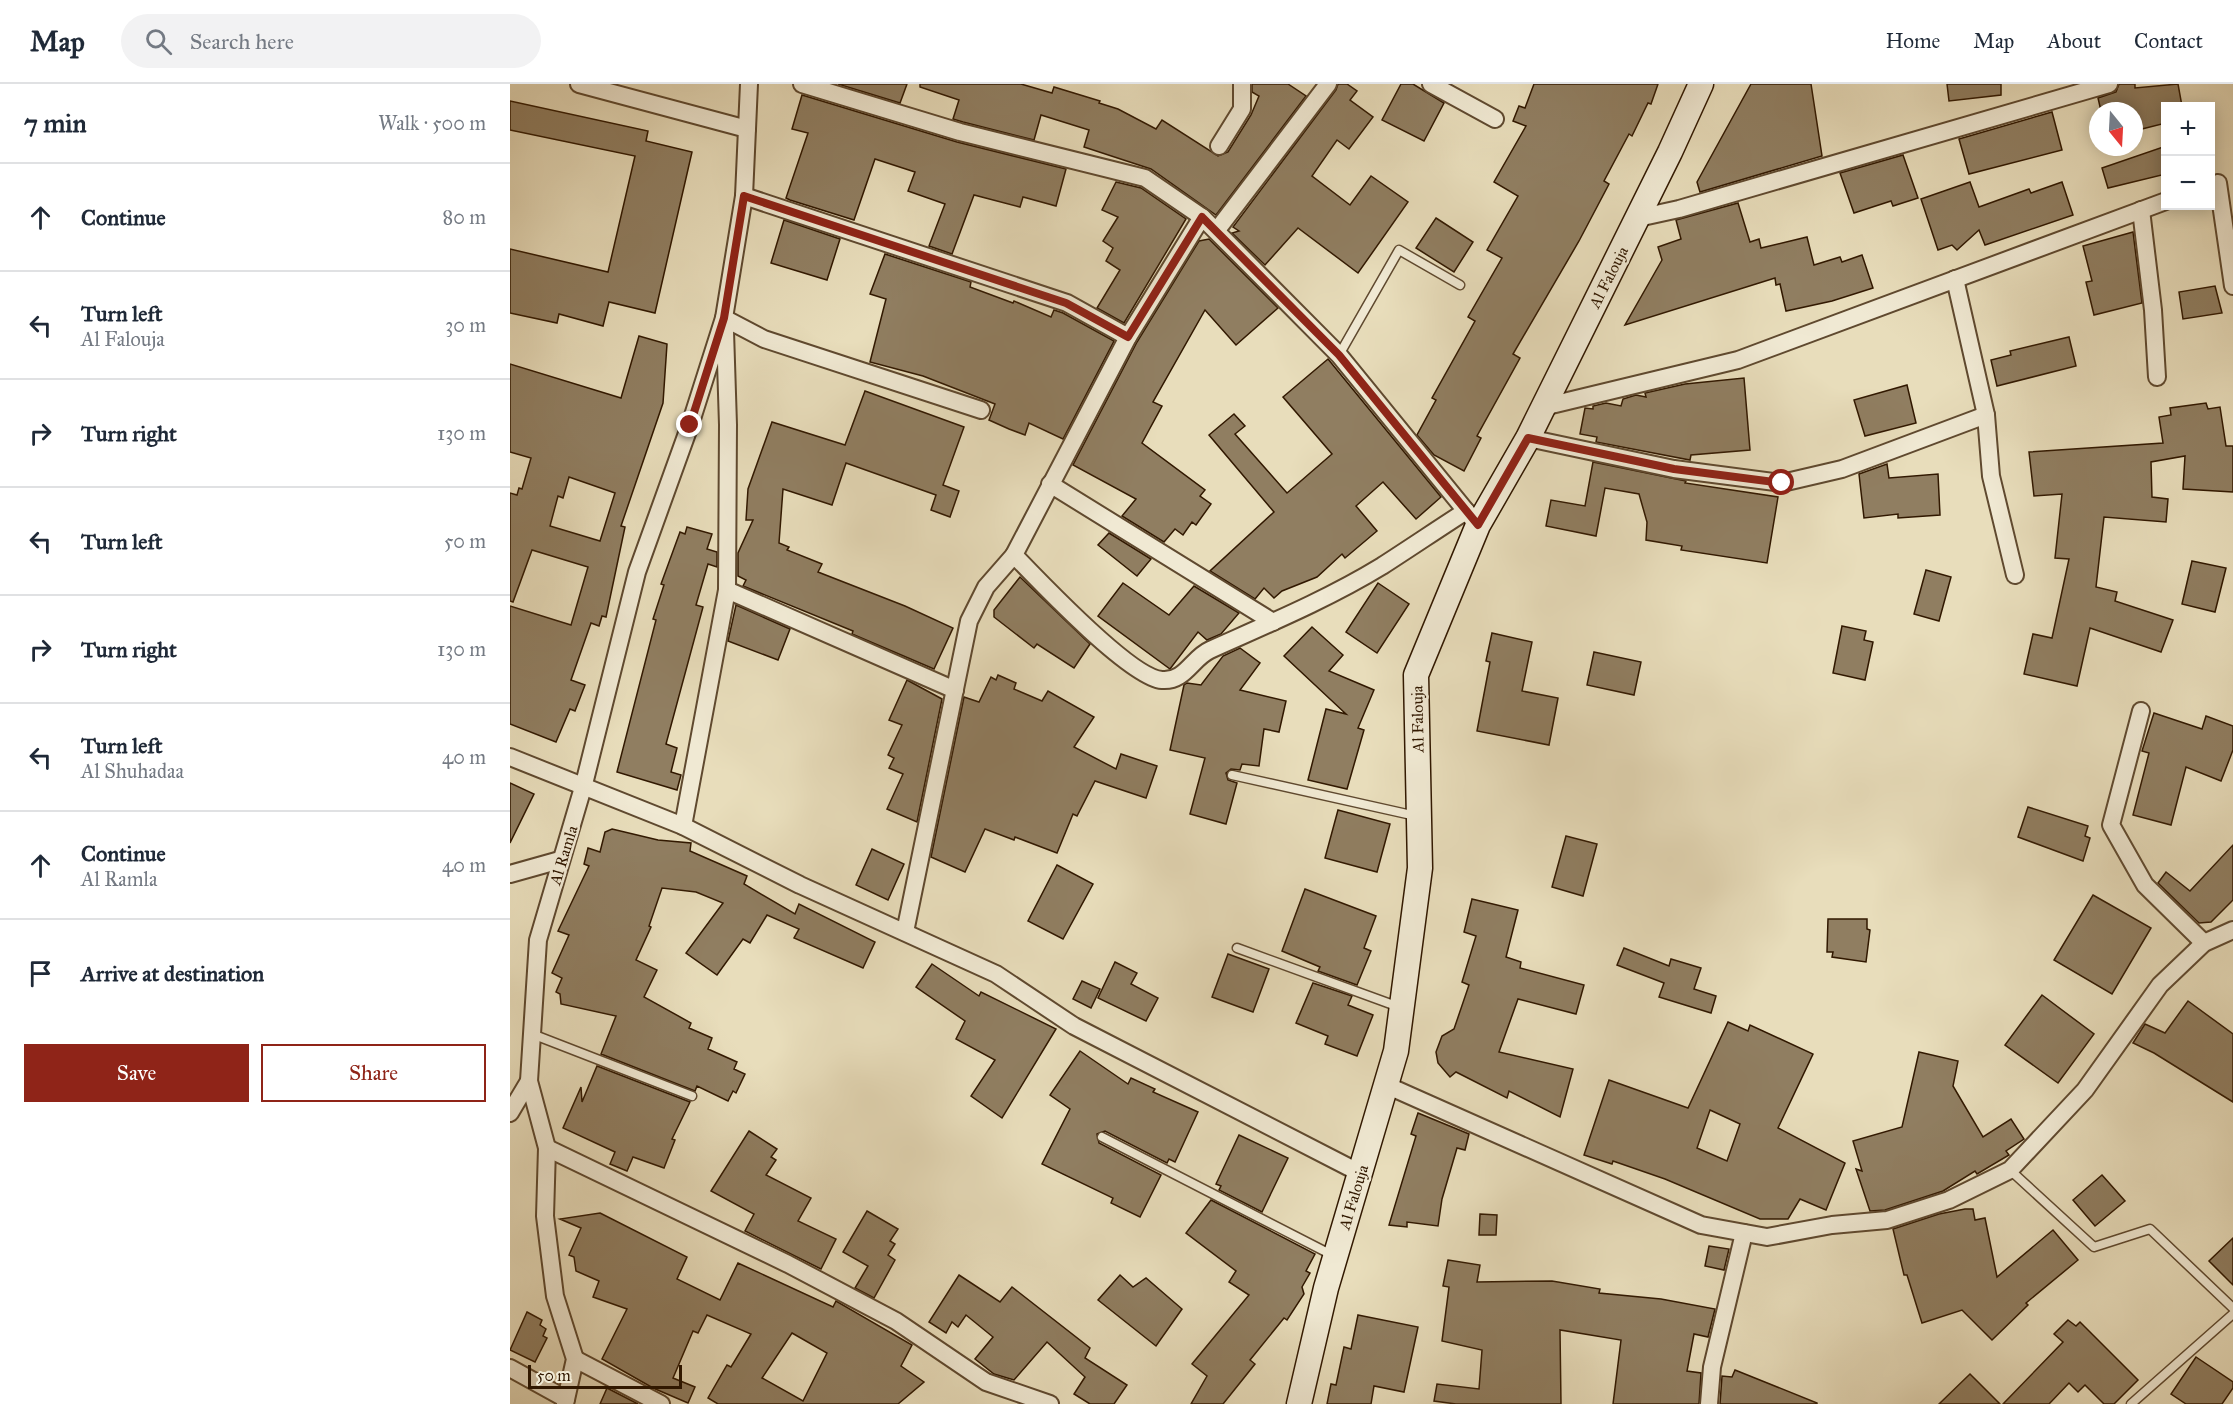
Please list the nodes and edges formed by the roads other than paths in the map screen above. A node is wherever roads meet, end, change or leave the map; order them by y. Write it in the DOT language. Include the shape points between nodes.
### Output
graph roads {
  1 [pos="579,84"];
  2 [pos="749,84"];
  3 [pos="802,84"];
  4 [pos="1242,84"];
  5 [pos="1328,84"];
  6 [pos="1431,84"];
  7 [pos="1701,84"];
  8 [pos="2109,84"];
  9 [pos="1495,119"];
  10 [pos="747,129"];
  11 [pos="1219,146"];
  12 [pos="2220,182"];
  13 [pos="744,196"];
  14 [pos="2161,203"];
  15 [pos="2141,210"];
  16 [pos="1202,217"];
  17 [pos="1638,218"];
  18 [pos="1217,230"];
  19 [pos="1955,279"];
  20 [pos="1461,285"];
  21 [pos="2233,286"];
  22 [pos="724,318"];
  23 [pos="1128,337"];
  24 [pos="1339,355"];
  25 [pos="2157,377"];
  26 [pos="1543,407"];
  27 [pos="981,410"];
  28 [pos="1986,415"];
  29 [pos="1528,438"];
  30 [pos="1050,484"];
  31 [pos="1472,518"];
  32 [pos="1014,555"];
  33 [pos="2015,575"];
  34 [pos="727,590"];
  35 [pos="1273,622"];
  36 [pos="955,690"];
  37 [pos="2141,711"];
  38 [pos="510,757"];
  39 [pos="1232,775"];
  40 [pos="584,784"];
  41 [pos="1419,817"];
  42 [pos="683,826"];
  43 [pos="560,860"];
  44 [pos="510,874"];
  45 [pos="2233,930"];
  46 [pos="905,932"];
  47 [pos="2204,943"];
  48 [pos="1237,948"];
  49 [pos="1402,1008"];
  50 [pos="532,1034"];
  51 [pos="529,1081"];
  52 [pos="1386,1085"];
  53 [pos="692,1096"];
  54 [pos="510,1113"];
  55 [pos="1102,1137"];
  56 [pos="547,1149"];
  57 [pos="2010,1170"];
  58 [pos="1360,1173"];
  59 [pos="1744,1233"];
  60 [pos="1335,1257"];
  61 [pos="2233,1308"];
  62 [pos="2233,1314"];
  63 [pos="575,1359"];
  64 [pos="510,1368"];
  65 [pos="566,1402"];
  66 [pos="661,1404"];
  67 [pos="1050,1404"];
  68 [pos="1299,1404"];
  69 [pos="1708,1404"];
  70 [pos="2131,1404"];
  1 -- 10 [label="street"];
  2 -- 10 [label="street"];
  3 -- 16 [label="street" via="960,132 1144,178"];
  4 -- 11 [label="street" via="1242,110"];
  5 -- 18 [label="street"];
  6 -- 9 [label="street"];
  7 -- 17 [label="main road, Al Falouja"];
  8 -- 17 [label="street"];
  10 -- 13 [label="street"];
  12 -- 21 [label="street"];
  13 -- 22 [label="street"];
  13 -- 23 [label="street" via="1066,303"];
  14 -- 15 [label="street"];
  15 -- 19 [label="street"];
  15 -- 25 [label="street"];
  16 -- 18 [label="street"];
  16 -- 23 [label="street"];
  17 -- 26 [label="main road, Al Falouja"];
  18 -- 24 [label="street"];
  19 -- 26 [label="street" via="1738,360"];
  19 -- 28 [label="street"];
  20 -- 24 [label="lane" via="1399,250"];
  22 -- 27 [label="street" via="764,339"];
  22 -- 34 [label="street"];
  22 -- 40 [label="street, Al Ramla" via="637,572"];
  23 -- 30 [label="street"];
  24 -- 31 [label="street"];
  26 -- 29 [label="main road, Al Falouja"];
  28 -- 29 [label="street" via="1842,469 1782,483 1674,469"];
  28 -- 33 [label="street" via="1991,476"];
  29 -- 31 [label="main road, Al Falouja"];
  30 -- 32 [label="street"];
  30 -- 35 [label="street"];
  31 -- 35 [label="street"];
  31 -- 41 [label="main road, Al Falouja" via="1416,675"];
  32 -- 35 [label="street" via="1130,664 1161,680 1180,677 1205,652"];
  32 -- 36 [label="street" via="986,588 969,621"];
  34 -- 36 [label="street"];
  34 -- 42 [label="street"];
  36 -- 46 [label="street"];
  37 -- 47 [label="street" via="2111,825 2145,885"];
  38 -- 40 [label="street"];
  39 -- 41 [label="lane"];
  40 -- 42 [label="street"];
  40 -- 43 [label="street, Al Ramla"];
  41 -- 49 [label="main road, Al Falouja" via="1420,868"];
  42 -- 46 [label="street"];
  43 -- 44 [label="street"];
  43 -- 50 [label="street, Al Ramla" via="538,940"];
  45 -- 47 [label="street"];
  46 -- 58 [label="street" via="996,974 1074,1026"];
  47 -- 57 [label="street" via="2160,985 2085,1090"];
  48 -- 49 [label="lane"];
  49 -- 52 [label="main road, Al Falouja"];
  50 -- 51 [label="street, Al Ramla"];
  50 -- 53 [label="lane"];
  51 -- 54 [label="street"];
  51 -- 56 [label="street, Al Ramla"];
  52 -- 58 [label="main road, Al Falouja"];
  52 -- 59 [label="street" via="1701,1225"];
  55 -- 60 [label="lane"];
  56 -- 63 [label="street, Al Ramla" via="545,1216 552,1277"];
  56 -- 67 [label="street" via="886,1315 986,1382"];
  57 -- 59 [label="street" via="1949,1200 1887,1220 1767,1237"];
  57 -- 61 [label="lane" via="2094,1247 2150,1229"];
  58 -- 60 [label="main road, Al Falouja"];
  59 -- 69 [label="street" via="1712,1367"];
  60 -- 68 [label="main road, Al Falouja"];
  62 -- 70 [label="lane"];
  63 -- 65 [label="street"];
  63 -- 66 [label="street"];
  64 -- 65 [label="street"];
}
